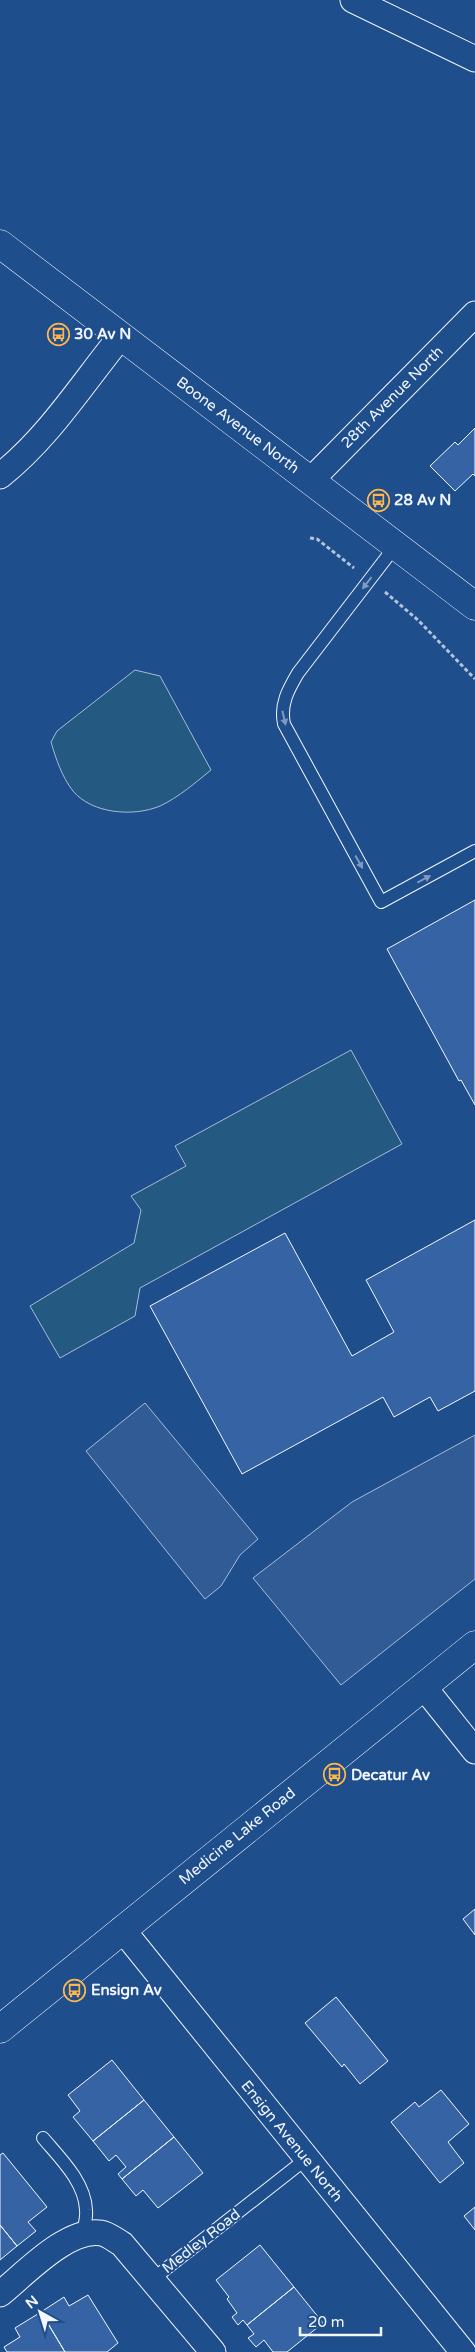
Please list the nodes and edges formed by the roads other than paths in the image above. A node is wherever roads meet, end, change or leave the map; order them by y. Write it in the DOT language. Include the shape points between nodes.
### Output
graph roads {
  1 [pos="353,0"];
  2 [pos="475,59"];
  3 [pos="0,244"];
  4 [pos="475,314"];
  5 [pos="121,336"];
  6 [pos="0,476"];
  7 [pos="311,480"];
  8 [pos="396,544"];
  9 [pos="475,606"];
  10 [pos="475,851"];
  11 [pos="475,1645"];
  12 [pos="423,1686"];
  13 [pos="475,1751"];
  14 [pos="122,1929"];
  15 [pos="0,2029"];
  16 [pos="43,2138"];
  17 [pos="306,2159"];
  18 [pos="83,2234"];
  19 [pos="153,2279"];
  20 [pos="0,2294"];
  21 [pos="213,2352"];
  22 [pos="463,2352"];
  1 -- 2 [label="street"];
  3 -- 5 [label="street, Boone Avenue North"];
  4 -- 7 [label="street, 28th Avenue North"];
  5 -- 6 [label="street" via="60,416 19,461"];
  5 -- 7 [label="street, Boone Avenue North"];
  7 -- 8 [label="street, Boone Avenue North"];
  8 -- 9 [label="street, Boone Avenue North"];
  8 -- 10 [label="lane, one-way" via="295,679 281,711 284,724 382,902"];
  11 -- 12 [label="street, Medicine Lake Road"];
  12 -- 13 [label="street"];
  12 -- 14 [label="street, Medicine Lake Road"];
  14 -- 15 [label="street, Medicine Lake Road"];
  14 -- 17 [label="street, Ensign Avenue North"];
  16 -- 18 [label="lane" via="74,2176 80,2189 86,2210"];
  17 -- 19 [label="lane, Medley Road"];
  17 -- 22 [label="street, Ensign Avenue North"];
  18 -- 19 [label="street, Medley Road" via="102,2233 122,2244"];
  18 -- 20 [label="street" via="63,2243"];
  19 -- 21 [label="street"];
}
